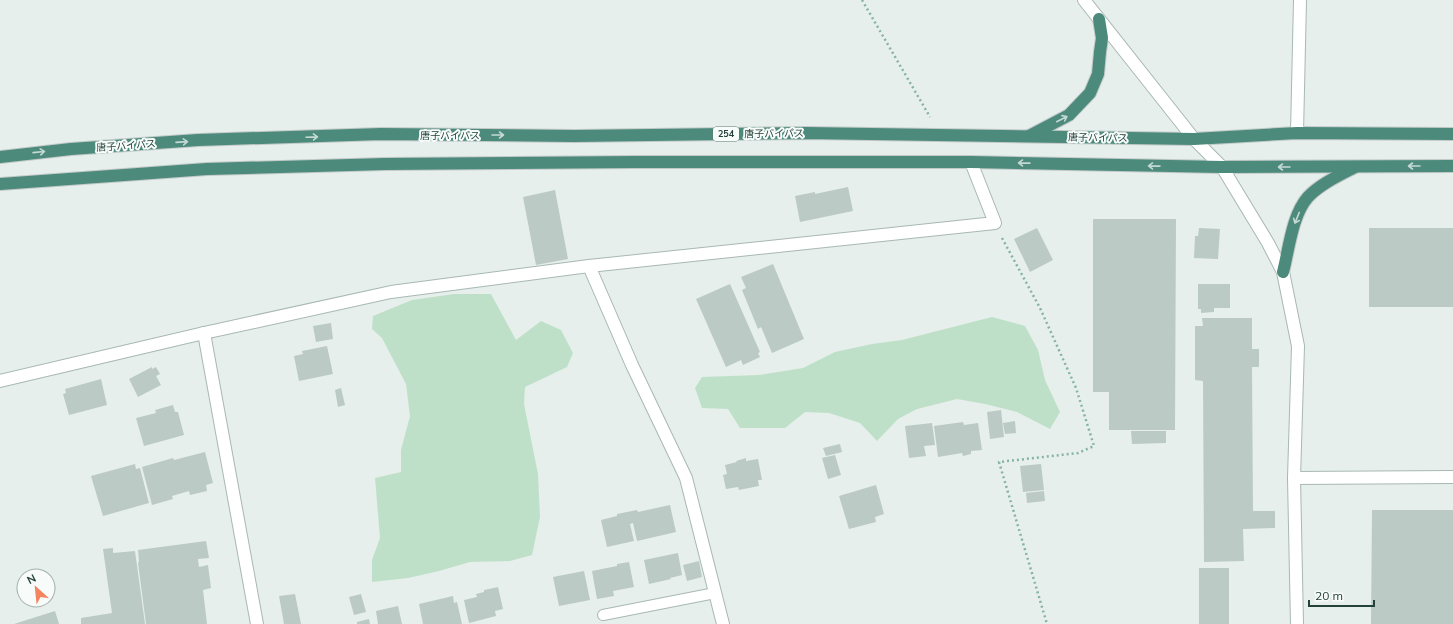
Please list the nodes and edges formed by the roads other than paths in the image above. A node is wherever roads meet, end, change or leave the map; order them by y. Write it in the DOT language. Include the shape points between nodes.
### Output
graph roads {
  1 [pos="1084,0"];
  2 [pos="1300,0"];
  3 [pos="1099,19"];
  4 [pos="1297,133"];
  5 [pos="1453,134"];
  6 [pos="1028,136"];
  7 [pos="1194,139"];
  8 [pos="0,157"];
  9 [pos="971,162"];
  10 [pos="1453,166"];
  11 [pos="1222,167"];
  12 [pos="1356,167"];
  13 [pos="0,184"];
  14 [pos="589,266"];
  15 [pos="1283,272"];
  16 [pos="204,333"];
  17 [pos="0,381"];
  18 [pos="1453,477"];
  19 [pos="1294,478"];
  20 [pos="715,593"];
  21 [pos="603,615"];
  22 [pos="257,624"];
  23 [pos="723,624"];
  24 [pos="1297,624"];
  1 -- 3 [label="street"];
  2 -- 4 [label="street"];
  6 -- 3 [label="highway, one-way" via="1069,115 1090,93 1098,74 1102,38"];
  3 -- 7 [label="street"];
  4 -- 5 [label="highway, 唐子バイパス / 254"];
  4 -- 7 [label="highway, 唐子バイパス / 254"];
  6 -- 7 [label="highway, 唐子バイパス / 254"];
  8 -- 6 [label="highway, 唐子バイパス / 254, one-way" via="198,140 381,134 574,136 806,133"];
  7 -- 11 [label="street"];
  11 -- 9 [label="highway, one-way"];
  9 -- 13 [label="highway" via="385,164 207,169"];
  9 -- 14 [label="street" via="995,224"];
  10 -- 12 [label="highway, one-way"];
  12 -- 11 [label="highway, one-way"];
  11 -- 15 [label="street"];
  12 -- 15 [label="highway, one-way" via="1308,196 1294,226"];
  14 -- 16 [label="street" via="391,292"];
  14 -- 20 [label="street" via="632,365 686,478"];
  15 -- 19 [label="street" via="1298,346"];
  16 -- 17 [label="street"];
  16 -- 22 [label="street"];
  18 -- 19 [label="street"];
  19 -- 24 [label="street"];
  20 -- 21 [label="lane"];
  20 -- 23 [label="street"];
}
